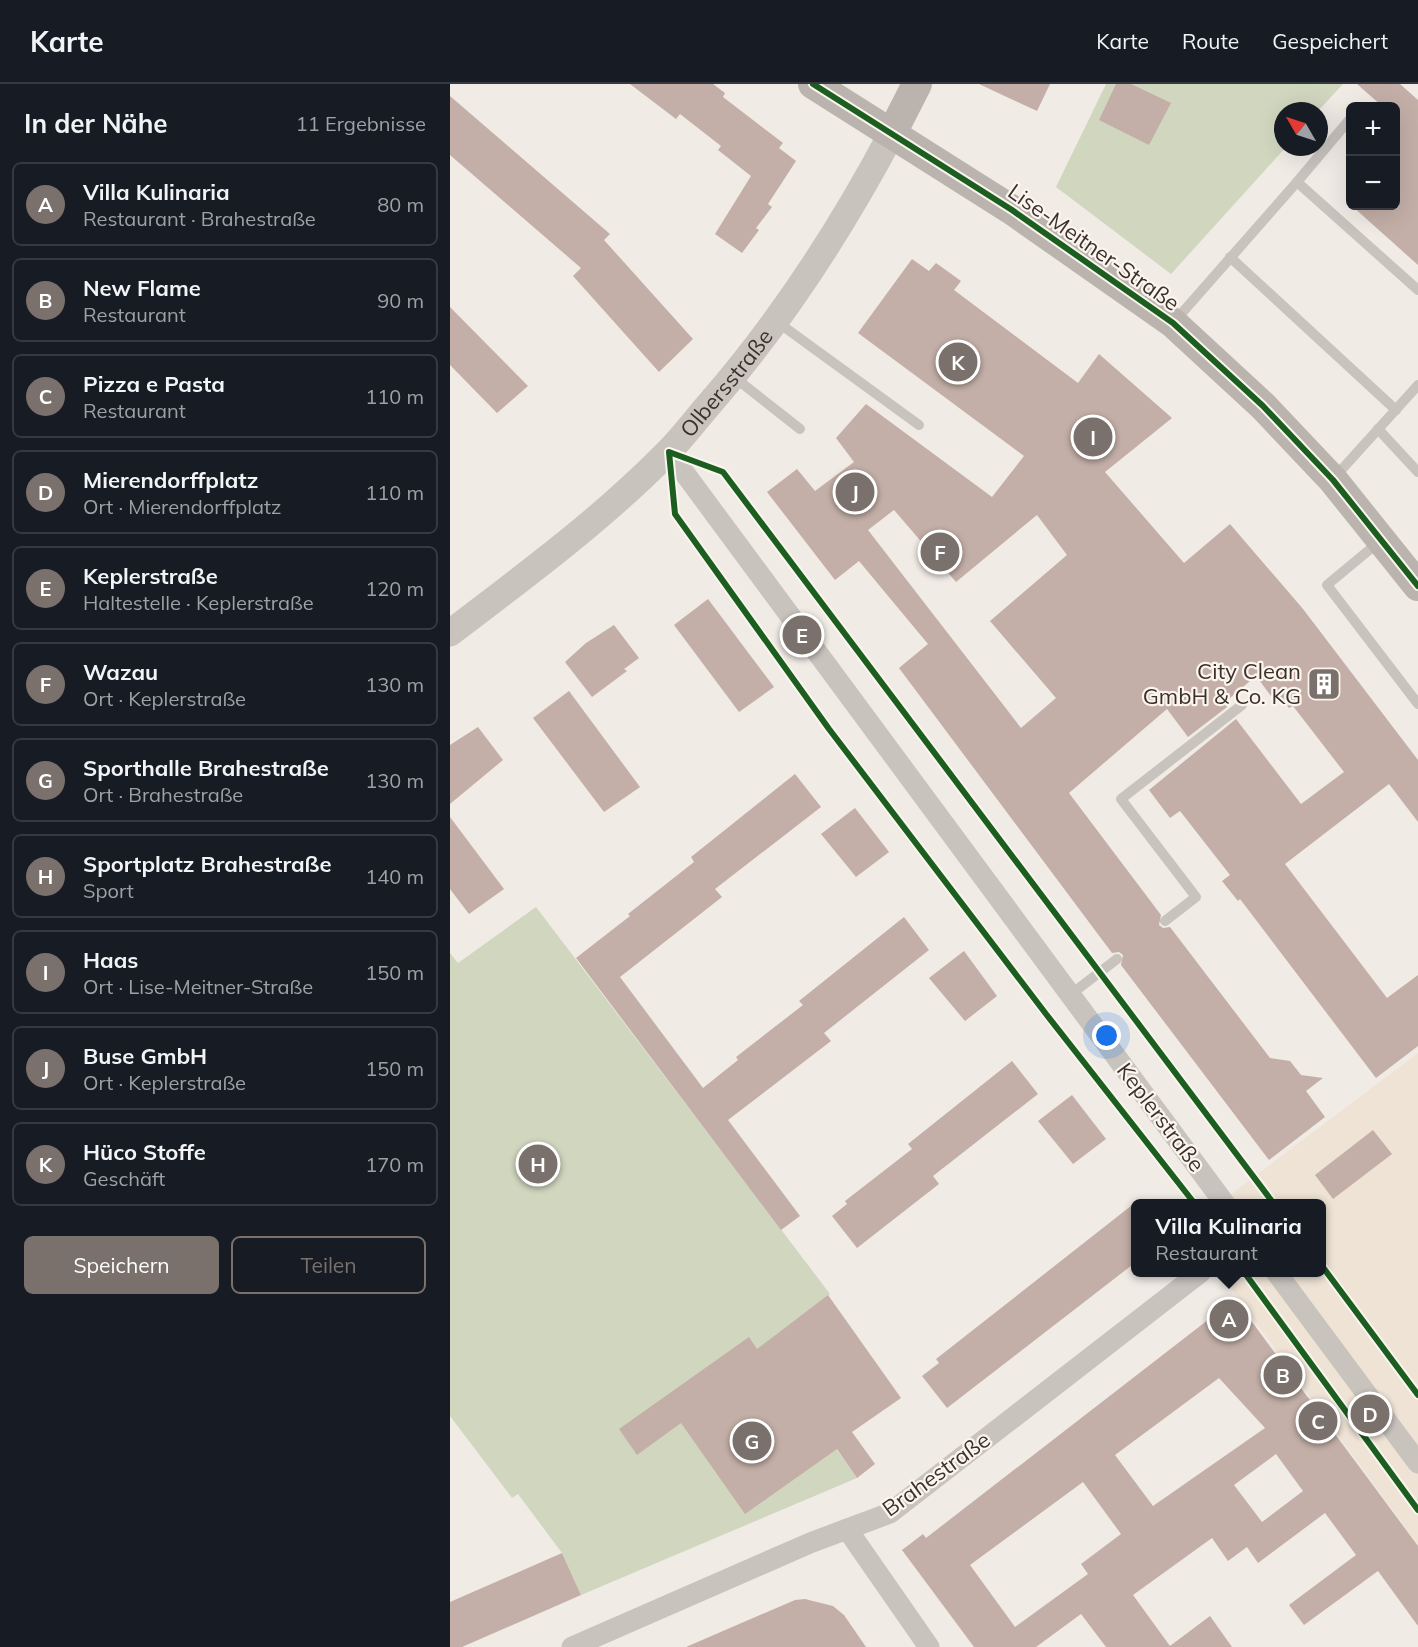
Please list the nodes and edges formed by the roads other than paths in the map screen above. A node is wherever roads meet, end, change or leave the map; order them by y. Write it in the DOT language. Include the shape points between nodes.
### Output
graph roads {
  1 [pos="813,84"];
  2 [pos="917,84"];
  3 [pos="1346,124"];
  4 [pos="892,133"];
  5 [pos="1296,182"];
  6 [pos="1230,257"];
  7 [pos="1418,290"];
  8 [pos="776,321"];
  9 [pos="1173,323"];
  10 [pos="733,376"];
  11 [pos="1418,385"];
  12 [pos="1396,410"];
  13 [pos="919,425"];
  14 [pos="800,429"];
  15 [pos="1378,429"];
  16 [pos="669,452"];
  17 [pos="1418,472"];
  18 [pos="1332,480"];
  19 [pos="1382,540"];
  20 [pos="1418,586"];
  21 [pos="450,633"];
  22 [pos="1418,704"];
  23 [pos="1242,705"];
  24 [pos="1165,921"];
  25 [pos="1117,959"];
  26 [pos="1070,995"];
  27 [pos="1222,1199"];
  28 [pos="1195,1277"];
  29 [pos="1280,1277"];
  30 [pos="1418,1463"];
  31 [pos="846,1529"];
  32 [pos="572,1647"];
  33 [pos="929,1647"];
  1 -- 4 [label="main road, Lise-Meitner-Straße"];
  2 -- 4 [label="main road"];
  3 -- 5 [label="lane"];
  4 -- 8 [label="street, Olbersstraße" via="832,240"];
  4 -- 9 [label="main road, Lise-Meitner-Straße" via="1012,210"];
  5 -- 6 [label="lane"];
  5 -- 7 [label="lane"];
  6 -- 9 [label="lane"];
  6 -- 12 [label="lane"];
  8 -- 10 [label="street, Olbersstraße"];
  8 -- 13 [label="lane"];
  9 -- 18 [label="main road, Lise-Meitner-Straße" via="1263,406"];
  10 -- 14 [label="lane"];
  10 -- 16 [label="street, Olbersstraße"];
  11 -- 12 [label="lane"];
  12 -- 15 [label="lane"];
  15 -- 17 [label="lane"];
  15 -- 18 [label="lane"];
  16 -- 21 [label="street, Olbersstraße" via="603,514"];
  16 -- 26 [label="street, Keplerstraße"];
  18 -- 19 [label="main road, Lise-Meitner-Straße"];
  19 -- 20 [label="main road, Lise-Meitner-Straße"];
  19 -- 22 [label="lane" via="1327,585"];
  23 -- 24 [label="lane" via="1120,799 1196,897"];
  25 -- 26 [label="lane"];
  26 -- 27 [label="street, Keplerstraße"];
  28 -- 31 [label="street, Brahestraße" via="890,1513"];
  29 -- 30 [label="street"];
  31 -- 32 [label="street, Brahestraße"];
  31 -- 33 [label="street"];
}
